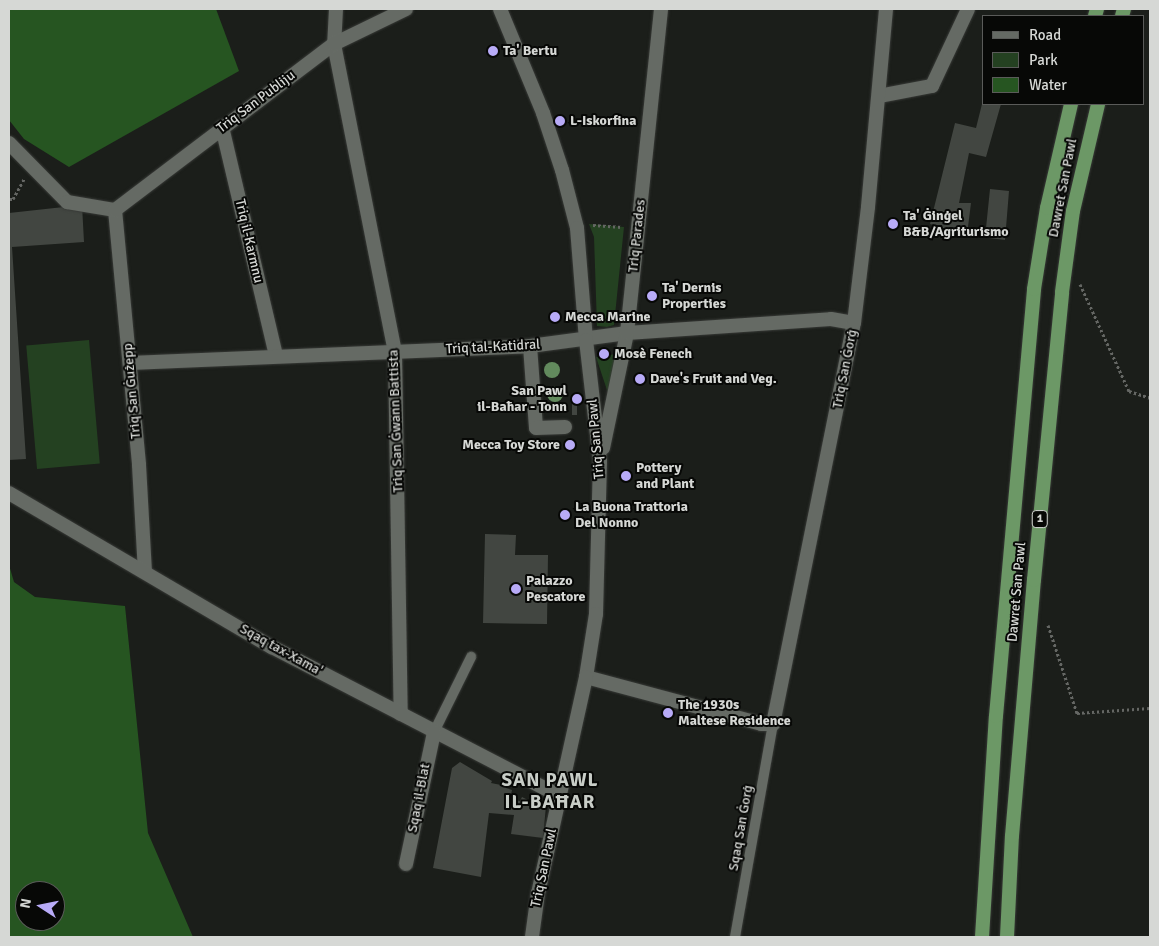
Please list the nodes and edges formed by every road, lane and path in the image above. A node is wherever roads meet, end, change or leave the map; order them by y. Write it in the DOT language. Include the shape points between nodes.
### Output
graph roads {
  1 [pos="336,9"];
  2 [pos="406,9"];
  3 [pos="500,9"];
  4 [pos="660,9"];
  5 [pos="886,9"];
  6 [pos="968,9"];
  7 [pos="334,44"];
  8 [pos="879,96"];
  9 [pos="1071,105"];
  10 [pos="1098,105"];
  11 [pos="222,127"];
  12 [pos="9,143"];
  13 [pos="31,165"];
  14 [pos="9,199"];
  15 [pos="115,210"];
  16 [pos="574,217"];
  17 [pos="639,223"];
  18 [pos="1065,275"];
  19 [pos="854,323"];
  20 [pos="627,332"];
  21 [pos="586,340"];
  22 [pos="530,346"];
  23 [pos="395,351"];
  24 [pos="276,355"];
  25 [pos="130,363"];
  26 [pos="1150,398"];
  27 [pos="565,426"];
  28 [pos="600,461"];
  29 [pos="9,493"];
  30 [pos="145,572"];
  31 [pos="1045,616"];
  32 [pos="471,657"];
  33 [pos="586,677"];
  34 [pos="1150,708"];
  35 [pos="401,714"];
  36 [pos="774,724"];
  37 [pos="434,732"];
  38 [pos="560,796"];
  39 [pos="406,864"];
  40 [pos="532,937"];
  41 [pos="735,937"];
  42 [pos="982,937"];
  43 [pos="1007,937"];
  1 -- 7 [label="street, Triq San Ġwann Battista"];
  2 -- 7 [label="street, Triq San Publiju"];
  3 -- 16 [label="street, Triq San Pawl" via="562,170"];
  4 -- 17 [label="street, Triq Parades"];
  5 -- 8 [label="street, Triq San Ġorġ"];
  6 -- 8 [label="street" via="932,86"];
  7 -- 11 [label="street, Triq San Publiju"];
  7 -- 23 [label="street, Triq San Ġwann Battista"];
  8 -- 19 [label="street, Triq San Ġorġ"];
  9 -- 42 [label="highway, Dawret San Pawl / 1" via="1047,208 1034,289 996,716"];
  10 -- 18 [label="highway, Dawret San Pawl / 1" via="1073,211"];
  11 -- 15 [label="street, Triq San Publiju"];
  11 -- 24 [label="street, Triq il-Karmnu"];
  12 -- 13 [label="street"];
  13 -- 14 [label="path" via="14,199"];
  13 -- 15 [label="street" via="67,202"];
  15 -- 25 [label="street, Triq San Ġużepp"];
  16 -- 17 [label="path" via="589,224 615,227"];
  16 -- 21 [label="street, Triq San Pawl"];
  17 -- 20 [label="street, Triq Parades"];
  18 -- 26 [label="path" via="1081,285 1129,391"];
  18 -- 43 [label="highway, Dawret San Pawl / 1" via="1030,620"];
  19 -- 20 [label="street, Triq tal-Katidral" via="831,320"];
  19 -- 36 [label="street, Triq San Ġorġ"];
  20 -- 21 [label="street, Triq tal-Katidral"];
  20 -- 28 [label="street, Triq Parades"];
  21 -- 22 [label="street, Triq tal-Katidral"];
  21 -- 28 [label="street, Triq San Pawl"];
  22 -- 23 [label="street, Triq tal-Katidral"];
  22 -- 27 [label="street" via="536,428"];
  23 -- 24 [label="street, Triq tal-Katidral"];
  23 -- 35 [label="street, Triq San Ġwann Battista"];
  24 -- 25 [label="street, Triq tal-Katidral"];
  25 -- 30 [label="street, Triq San Ġużepp"];
  28 -- 33 [label="street, Triq San Pawl" via="596,614"];
  29 -- 30 [label="street, Sqaq tax-Xama'"];
  30 -- 35 [label="street, Sqaq tax-Xama'" via="272,647"];
  31 -- 34 [label="path" via="1076,713"];
  32 -- 37 [label="lane"];
  33 -- 36 [label="street" via="761,724"];
  33 -- 38 [label="street, Triq San Pawl"];
  35 -- 37 [label="street, Sqaq tax-Xama'"];
  36 -- 41 [label="lane, Sqaq San Ġorġ"];
  37 -- 38 [label="street, Sqaq tax-Xama'"];
  37 -- 39 [label="street, Sqaq il-Blat"];
  38 -- 40 [label="street, Triq San Pawl" via="538,893"];
}
